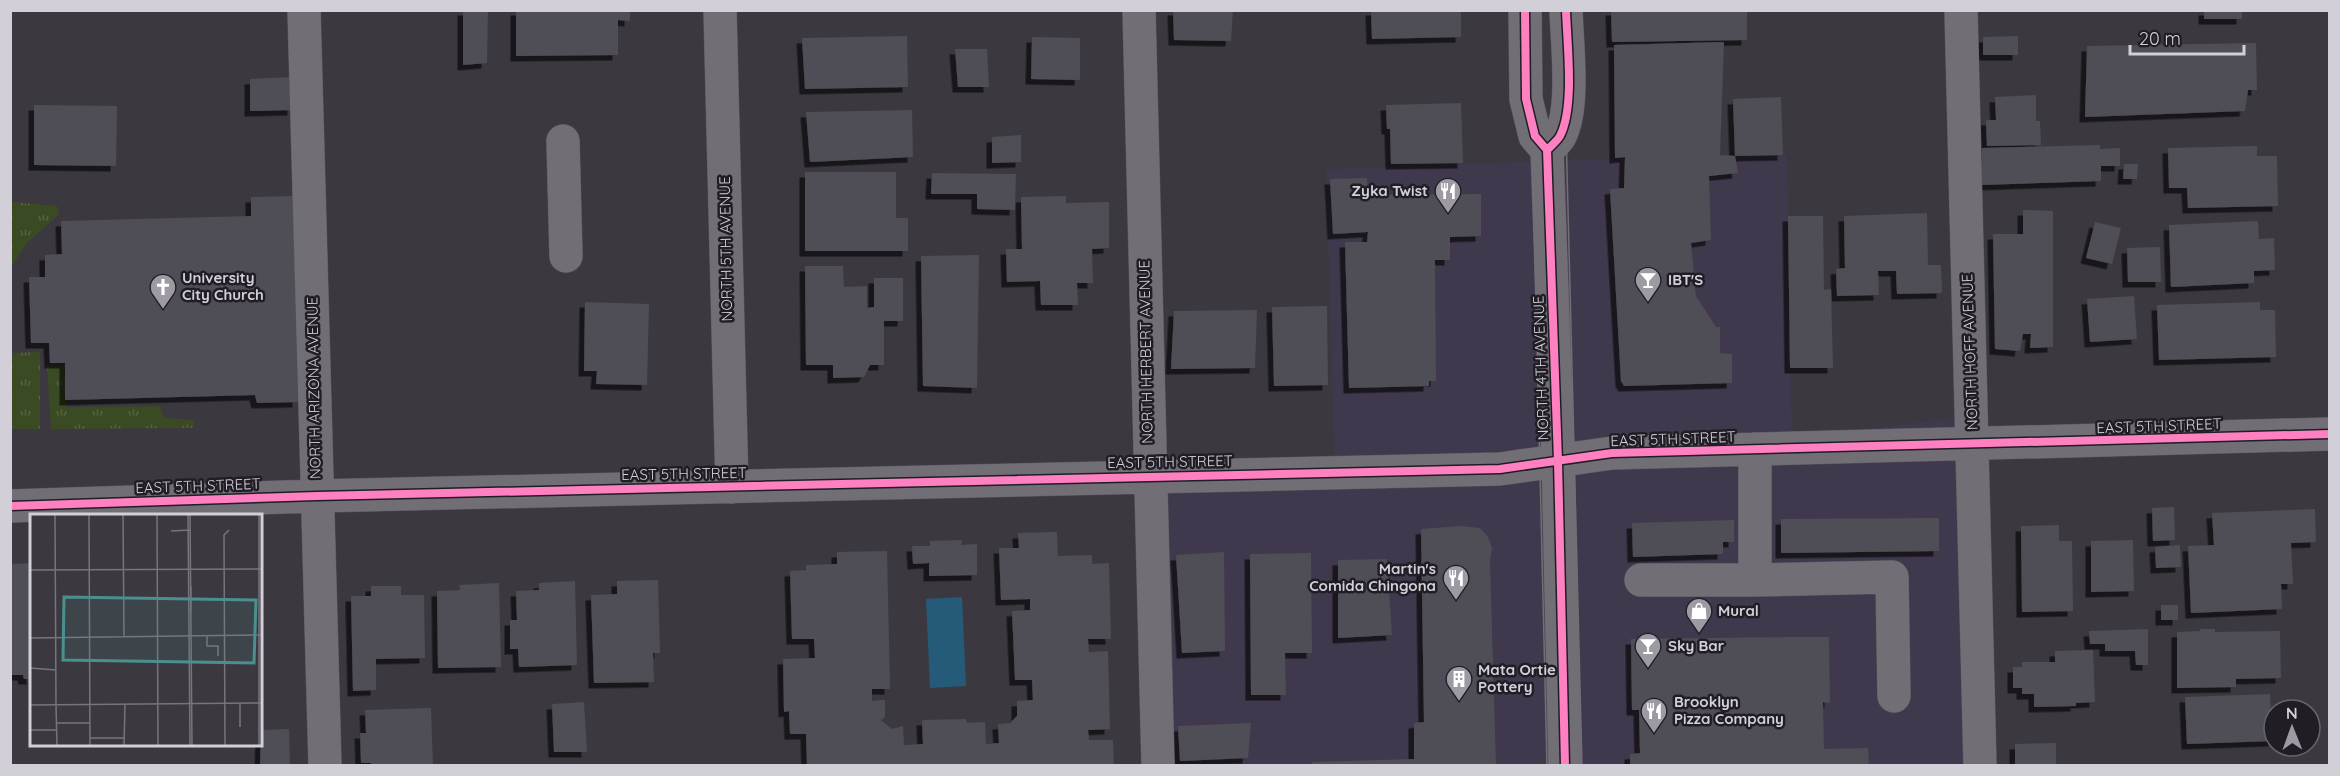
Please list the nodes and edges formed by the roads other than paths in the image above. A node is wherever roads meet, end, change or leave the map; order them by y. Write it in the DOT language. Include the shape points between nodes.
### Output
graph roads {
  1 [pos="304,10"];
  2 [pos="720,10"];
  3 [pos="1138,10"];
  4 [pos="1525,10"];
  5 [pos="1566,10"];
  6 [pos="1961,10"];
  7 [pos="563,141"];
  8 [pos="1547,150"];
  9 [pos="566,256"];
  10 [pos="2330,434"];
  11 [pos="1972,444"];
  12 [pos="1755,449"];
  13 [pos="1558,461"];
  14 [pos="1149,476"];
  15 [pos="732,487"];
  16 [pos="317,496"];
  17 [pos="10,506"];
  18 [pos="1641,580"];
  19 [pos="1755,580"];
  20 [pos="1894,696"];
  21 [pos="325,765"];
  22 [pos="1158,765"];
  23 [pos="1565,765"];
  24 [pos="1980,765"];
  1 -- 16 [label="street, NORTH ARIZONA AVENUE"];
  2 -- 15 [label="street, NORTH 5TH AVENUE"];
  3 -- 14 [label="street, NORTH HERBERT AVENUE"];
  4 -- 8 [label="street, NORTH 4TH AVENUE" via="1526,99 1535,136"];
  5 -- 8 [label="street" via="1566,117 1560,136"];
  6 -- 11 [label="street, NORTH HOFF AVENUE"];
  7 -- 9 [label="street"];
  8 -- 13 [label="street, NORTH 4TH AVENUE"];
  10 -- 11 [label="street, EAST 5TH STREET"];
  11 -- 12 [label="street, EAST 5TH STREET"];
  11 -- 24 [label="street, NORTH HOFF AVENUE"];
  12 -- 13 [label="street, EAST 5TH STREET" via="1612,453"];
  12 -- 19 [label="street"];
  13 -- 14 [label="street, EAST 5TH STREET" via="1500,469"];
  13 -- 23 [label="street, NORTH 4TH AVENUE"];
  14 -- 15 [label="street, EAST 5TH STREET"];
  14 -- 22 [label="street, NORTH HERBERT AVENUE"];
  15 -- 16 [label="street, EAST 5TH STREET"];
  16 -- 17 [label="street, EAST 5TH STREET"];
  16 -- 21 [label="street, NORTH ARIZONA AVENUE"];
  18 -- 19 [label="street"];
  19 -- 20 [label="street" via="1892,577"];
}
